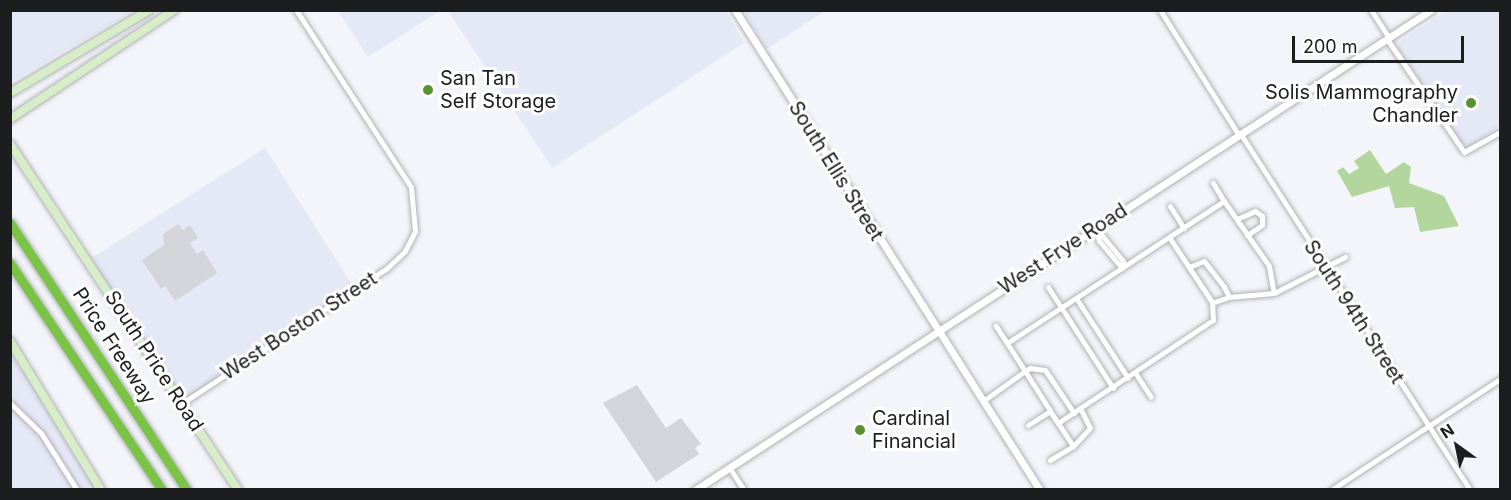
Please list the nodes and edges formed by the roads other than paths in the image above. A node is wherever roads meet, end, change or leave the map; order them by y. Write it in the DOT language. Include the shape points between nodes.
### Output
graph roads {
  1 [pos="149,10"];
  2 [pos="174,10"];
  3 [pos="296,10"];
  4 [pos="735,10"];
  5 [pos="1160,10"];
  6 [pos="1371,10"];
  7 [pos="1431,10"];
  8 [pos="1388,38"];
  9 [pos="10,93"];
  10 [pos="10,119"];
  11 [pos="1500,132"];
  12 [pos="1239,134"];
  13 [pos="10,144"];
  14 [pos="1213,183"];
  15 [pos="1224,201"];
  16 [pos="1170,206"];
  17 [pos="1237,219"];
  18 [pos="10,223"];
  19 [pos="1096,228"];
  20 [pos="1184,228"];
  21 [pos="1247,235"];
  22 [pos="1169,237"];
  23 [pos="1345,257"];
  24 [pos="10,263"];
  25 [pos="1189,267"];
  26 [pos="1122,268"];
  27 [pos="1326,270"];
  28 [pos="1048,287"];
  29 [pos="1274,293"];
  30 [pos="1229,297"];
  31 [pos="1076,298"];
  32 [pos="1212,303"];
  33 [pos="1061,308"];
  34 [pos="996,326"];
  35 [pos="938,331"];
  36 [pos="10,341"];
  37 [pos="1007,343"];
  38 [pos="1025,371"];
  39 [pos="1136,374"];
  40 [pos="1128,378"];
  41 [pos="1500,379"];
  42 [pos="1113,388"];
  43 [pos="1151,397"];
  44 [pos="983,400"];
  45 [pos="10,403"];
  46 [pos="181,404"];
  47 [pos="1080,408"];
  48 [pos="1050,411"];
  49 [pos="1074,413"];
  50 [pos="1058,423"];
  51 [pos="1028,425"];
  52 [pos="1428,425"];
  53 [pos="1073,446"];
  54 [pos="141,457"];
  55 [pos="1050,460"];
  56 [pos="729,467"];
  57 [pos="76,489"];
  58 [pos="101,489"];
  59 [pos="156,489"];
  60 [pos="162,489"];
  61 [pos="188,489"];
  62 [pos="238,489"];
  63 [pos="695,489"];
  64 [pos="744,489"];
  65 [pos="1040,489"];
  66 [pos="1331,489"];
  67 [pos="1470,489"];
  1 -- 9 [label="main road"];
  2 -- 10 [label="main road"];
  3 -- 46 [label="street, West Boston Street" via="411,187 417,214 411,241 386,269"];
  4 -- 35 [label="street, South Ellis Street"];
  5 -- 12 [label="street, South 94th Street"];
  6 -- 8 [label="street"];
  7 -- 8 [label="street, West Frye Road"];
  8 -- 11 [label="street" via="1464,152"];
  8 -- 12 [label="street, West Frye Road"];
  12 -- 19 [label="street, West Frye Road"];
  12 -- 27 [label="street, South 94th Street"];
  13 -- 46 [label="main road, South Price Road"];
  14 -- 15 [label="street"];
  15 -- 17 [label="street"];
  15 -- 20 [label="street"];
  16 -- 20 [label="street"];
  17 -- 21 [label="street"];
  17 -- 21 [label="street" via="1255,211 1262,216 1262,225"];
  18 -- 61 [label="highway, Price Freeway"];
  19 -- 26 [label="street" via="1099,242"];
  19 -- 35 [label="street, West Frye Road"];
  20 -- 22 [label="street"];
  21 -- 29 [label="street" via="1269,266"];
  22 -- 25 [label="street"];
  22 -- 26 [label="street"];
  23 -- 27 [label="street"];
  24 -- 54 [label="highway, Price Freeway"];
  25 -- 30 [label="street" via="1207,262"];
  25 -- 32 [label="street"];
  26 -- 31 [label="street"];
  27 -- 29 [label="street"];
  27 -- 52 [label="street, South 94th Street"];
  28 -- 33 [label="street"];
  29 -- 30 [label="street"];
  30 -- 32 [label="street"];
  31 -- 33 [label="street"];
  31 -- 40 [label="street"];
  32 -- 39 [label="street" via="1213,320"];
  33 -- 37 [label="street"];
  33 -- 42 [label="street"];
  34 -- 37 [label="street"];
  35 -- 44 [label="street, South Ellis Street"];
  35 -- 56 [label="street, West Frye Road"];
  36 -- 58 [label="main road"];
  37 -- 38 [label="street"];
  38 -- 44 [label="street"];
  38 -- 48 [label="street"];
  38 -- 49 [label="street" via="1035,367 1046,370"];
  39 -- 40 [label="street"];
  39 -- 43 [label="street"];
  40 -- 42 [label="street"];
  41 -- 52 [label="street"];
  42 -- 47 [label="street"];
  44 -- 65 [label="street, South Ellis Street"];
  45 -- 57 [label="street" via="40,433"];
  46 -- 62 [label="main road, South Price Road"];
  47 -- 49 [label="street"];
  47 -- 53 [label="street" via="1090,428"];
  48 -- 50 [label="street"];
  48 -- 51 [label="street"];
  49 -- 50 [label="street"];
  50 -- 53 [label="street"];
  52 -- 66 [label="street"];
  52 -- 67 [label="street, South 94th Street"];
  53 -- 55 [label="street"];
  54 -- 59 [label="highway"];
  54 -- 60 [label="highway, Price Freeway"];
  56 -- 63 [label="street, West Frye Road"];
  56 -- 64 [label="street"];
}
